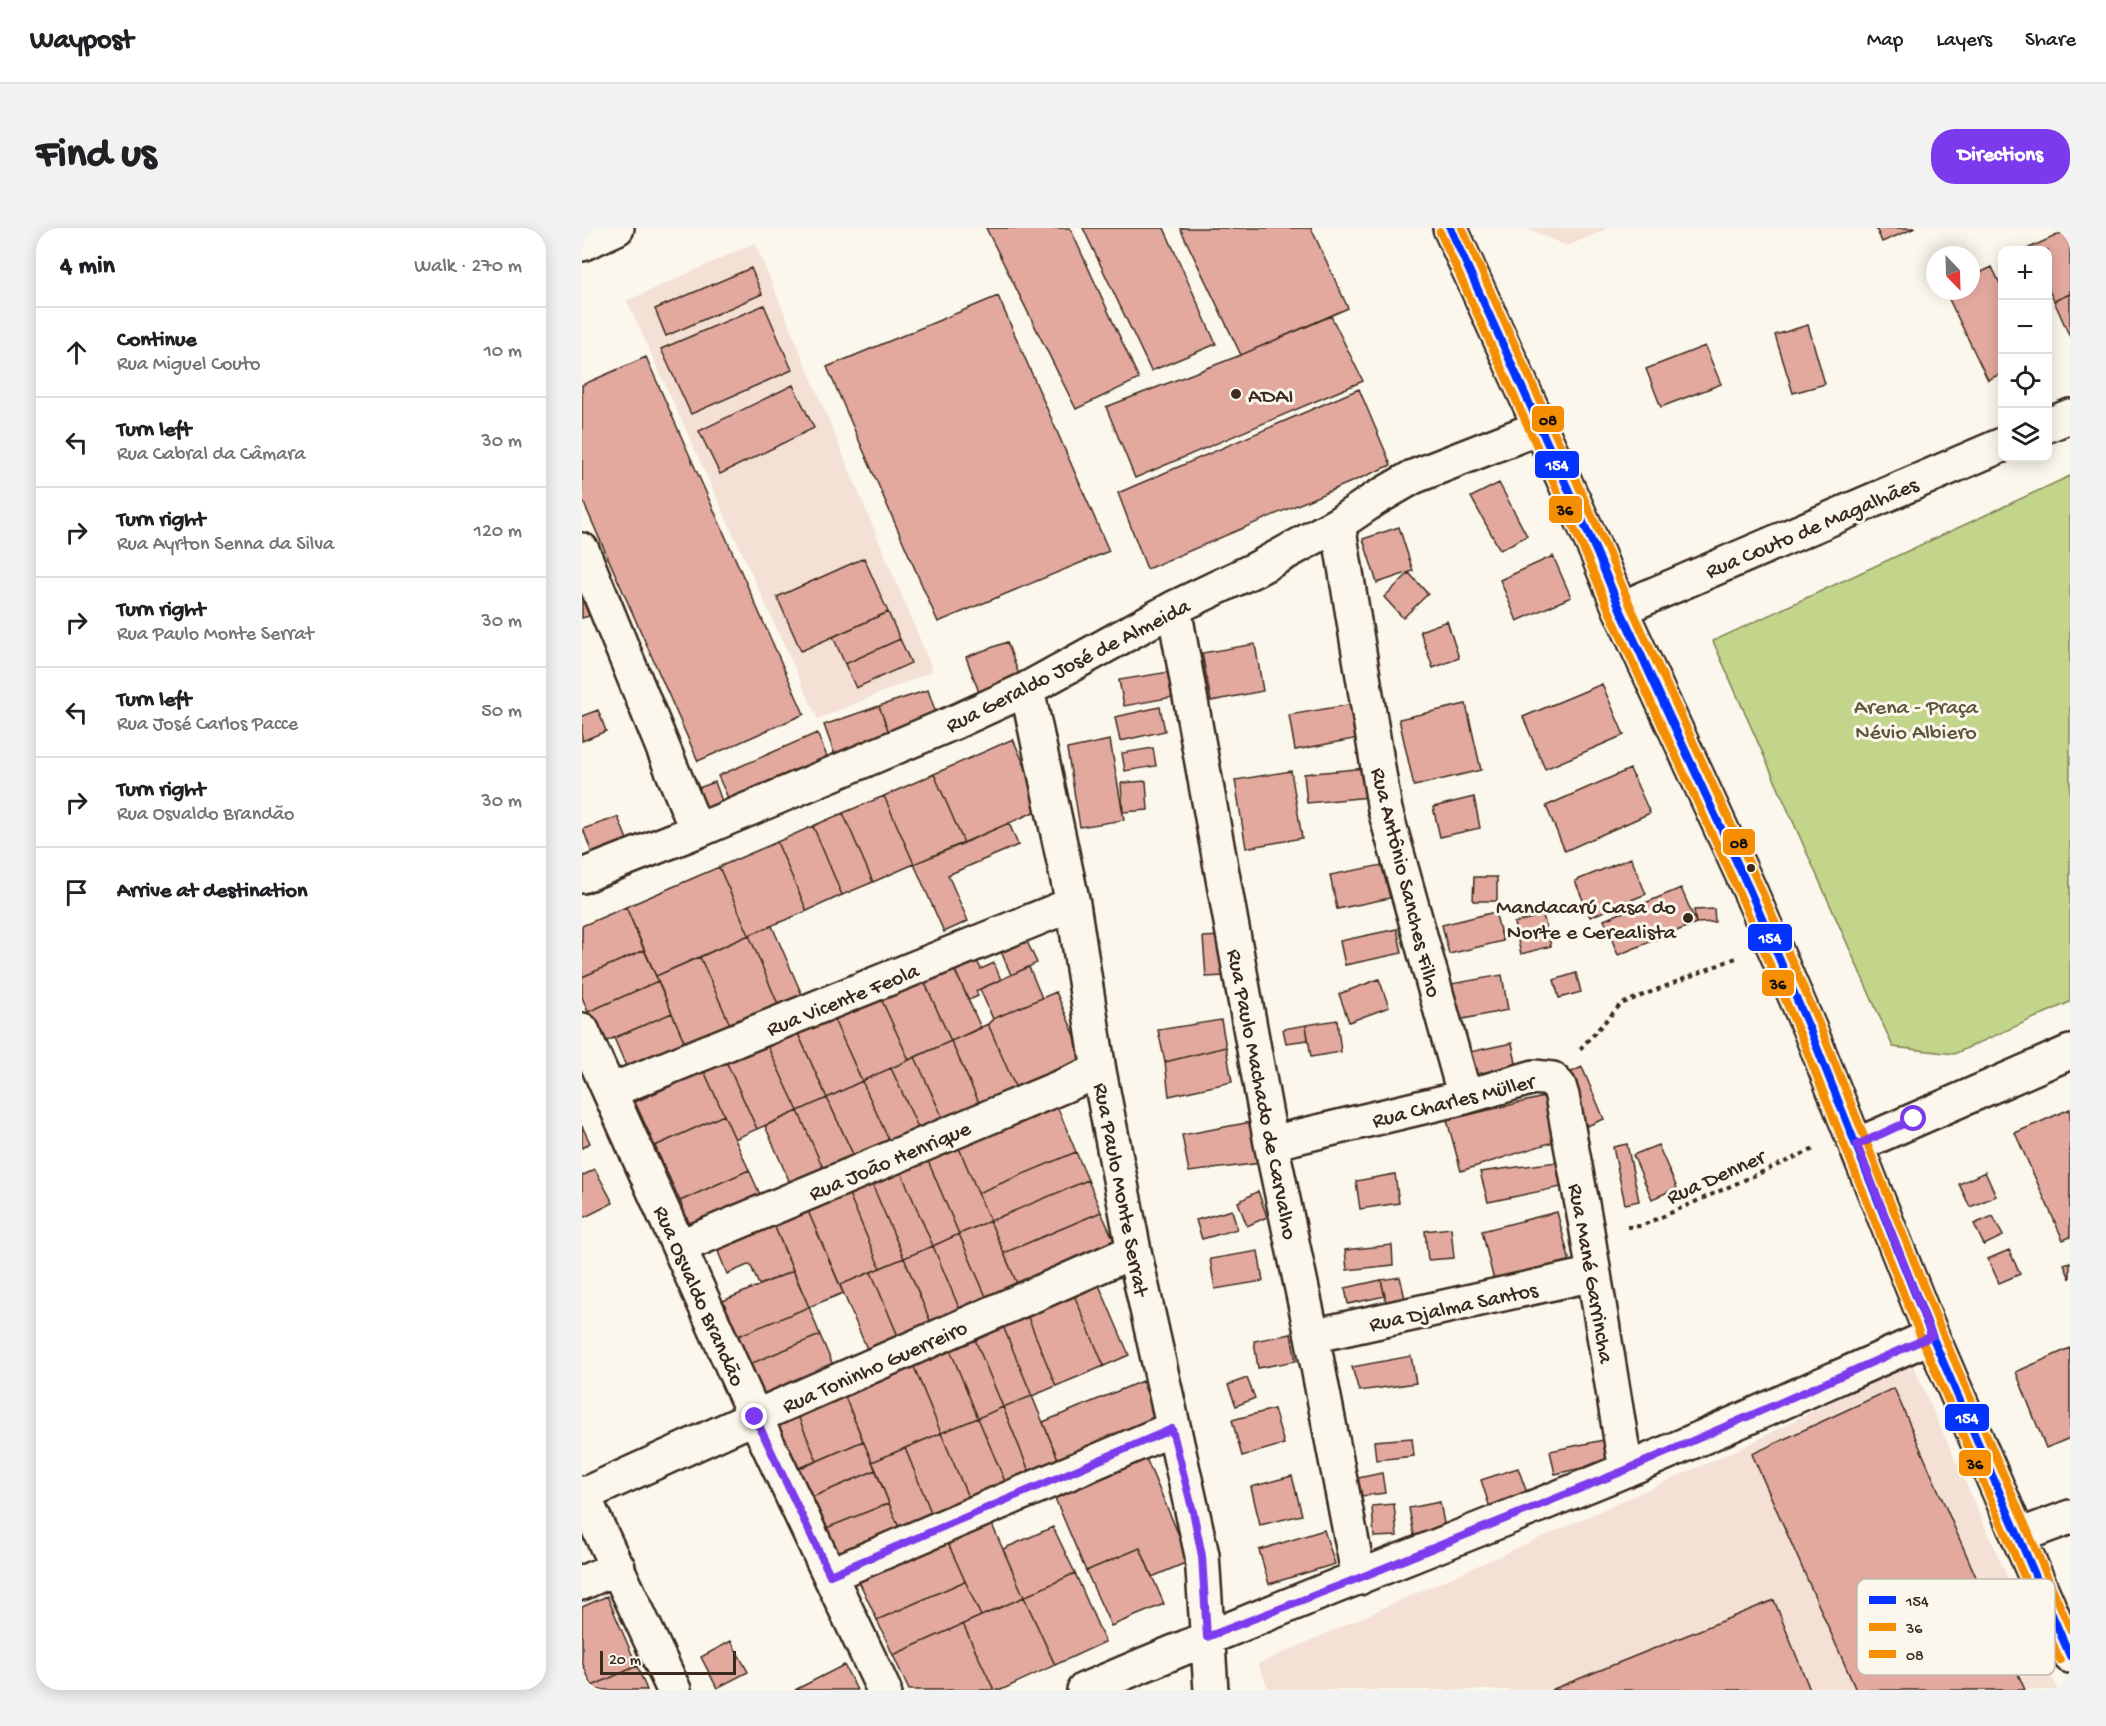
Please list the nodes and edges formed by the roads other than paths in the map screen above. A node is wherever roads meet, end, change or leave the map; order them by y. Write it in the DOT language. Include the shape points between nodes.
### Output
graph roads {
  1 [pos="616,228"];
  2 [pos="1450,228"];
  3 [pos="582,244"];
  4 [pos="2070,416"];
  5 [pos="2052,423"];
  6 [pos="1541,427"];
  7 [pos="1998,446"];
  8 [pos="1338,524"];
  9 [pos="582,550"];
  10 [pos="1174,608"];
  11 [pos="1620,609"];
  12 [pos="1027,688"];
  13 [pos="697,831"];
  14 [pos="582,876"];
  15 [pos="1073,904"];
  16 [pos="582,1030"];
  17 [pos="2070,1052"];
  18 [pos="1099,1071"];
  19 [pos="1552,1078"];
  20 [pos="610,1091"];
  21 [pos="1465,1096"];
  22 [pos="1855,1138"];
  23 [pos="1271,1143"];
  24 [pos="679,1247"];
  25 [pos="1134,1251"];
  26 [pos="1594,1274"];
  27 [pos="1312,1336"];
  28 [pos="1932,1336"];
  29 [pos="755,1417"];
  30 [pos="1172,1429"];
  31 [pos="1626,1470"];
  32 [pos="583,1494"];
  33 [pos="2070,1517"];
  34 [pos="2019,1536"];
  35 [pos="618,1568"];
  36 [pos="830,1575"];
  37 [pos="1359,1578"];
  38 [pos="2037,1579"];
  39 [pos="582,1583"];
  40 [pos="2055,1621"];
  41 [pos="1207,1637"];
  42 [pos="2070,1656"];
  43 [pos="674,1690"];
  44 [pos="884,1690"];
  45 [pos="1084,1690"];
  46 [pos="1210,1690"];
  1 -- 3 [label="street"];
  2 -- 6 [label="street"];
  4 -- 5 [label="street"];
  6 -- 8 [label="street, Rua Geraldo José de Almeida" via="1413,477"];
  6 -- 11 [label="street"];
  7 -- 11 [label="street, Rua Couto de Magalhães"];
  8 -- 10 [label="street, Rua Geraldo José de Almeida"];
  8 -- 21 [label="street, Rua Antônio Sanches Filho" via="1385,810"];
  9 -- 13 [label="street"];
  10 -- 12 [label="street, Rua Geraldo José de Almeida"];
  10 -- 23 [label="street, Rua Paulo Machado de Carvalho"];
  11 -- 22 [label="street" via="1773,944"];
  12 -- 13 [label="street, Rua Geraldo José de Almeida"];
  12 -- 15 [label="street, Rua Paulo Monte Serrat"];
  13 -- 14 [label="street, Rua Geraldo José de Almeida"];
  15 -- 18 [label="street, Rua Paulo Monte Serrat"];
  15 -- 20 [label="street, Rua Vicente Feola"];
  16 -- 20 [label="street, Rua Osvaldo Brandão"];
  17 -- 22 [label="street"];
  18 -- 24 [label="street, Rua João Henrique"];
  18 -- 25 [label="street, Rua Paulo Monte Serrat"];
  19 -- 21 [label="street, Rua Charles Müller" via="1534,1077"];
  19 -- 26 [label="street, Rua Mané Garrincha" via="1562,1095"];
  20 -- 24 [label="street, Rua Osvaldo Brandão"];
  21 -- 23 [label="street, Rua Charles Müller"];
  22 -- 28 [label="street"];
  23 -- 27 [label="street, Rua Paulo Machado de Carvalho"];
  24 -- 29 [label="street, Rua Osvaldo Brandão"];
  25 -- 29 [label="street, Rua Toninho Guerreiro"];
  25 -- 30 [label="street, Rua Paulo Monte Serrat"];
  26 -- 27 [label="street, Rua Djalma Santos"];
  26 -- 31 [label="street, Rua Mané Garrincha"];
  27 -- 37 [label="street, Rua Paulo Machado de Carvalho"];
  28 -- 31 [label="street"];
  28 -- 34 [label="street"];
  29 -- 32 [label="street, Rua Toninho Guerreiro"];
  29 -- 36 [label="street, Rua Osvaldo Brandão"];
  30 -- 36 [label="street"];
  30 -- 41 [label="street, Rua Paulo Monte Serrat" via="1202,1556"];
  31 -- 37 [label="street"];
  32 -- 35 [label="street"];
  33 -- 34 [label="street"];
  34 -- 38 [label="street"];
  35 -- 39 [label="street"];
  35 -- 43 [label="street"];
  36 -- 44 [label="street, Rua Osvaldo Brandão"];
  37 -- 41 [label="street"];
  40 -- 42 [label="street"];
  41 -- 45 [label="street"];
  41 -- 46 [label="street, Rua Paulo Monte Serrat"];
}
